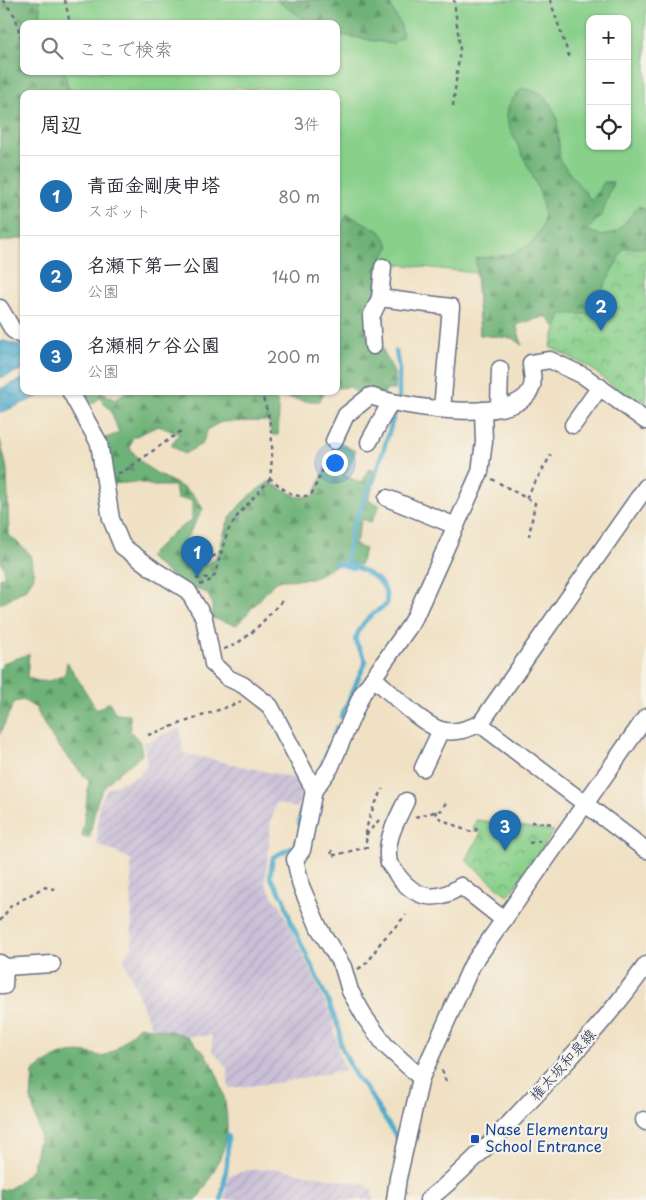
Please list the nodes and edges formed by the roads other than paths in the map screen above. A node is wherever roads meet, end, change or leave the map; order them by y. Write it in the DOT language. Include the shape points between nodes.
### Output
graph roads {
  1 [pos="383,267"];
  2 [pos="380,298"];
  3 [pos="0,308"];
  4 [pos="20,334"];
  5 [pos="373,346"];
  6 [pos="500,369"];
  7 [pos="600,388"];
  8 [pos="72,395"];
  9 [pos="396,404"];
  10 [pos="491,408"];
  11 [pos="442,409"];
  12 [pos="646,421"];
  13 [pos="573,425"];
  14 [pos="334,441"];
  15 [pos="369,442"];
  16 [pos="646,488"];
  17 [pos="387,498"];
  18 [pos="456,526"];
  19 [pos="375,679"];
  20 [pos="646,717"];
  21 [pos="480,724"];
  22 [pos="441,730"];
  23 [pos="423,768"];
  24 [pos="314,790"];
  25 [pos="406,801"];
  26 [pos="586,804"];
  27 [pos="646,850"];
  28 [pos="504,920"];
  29 [pos="52,964"];
  30 [pos="2,965"];
  31 [pos="646,965"];
  32 [pos="4,986"];
  33 [pos="421,1078"];
  34 [pos="438,1197"];
  35 [pos="396,1200"];
  1 -- 2 [label="street"];
  2 -- 5 [label="street" via="371,317"];
  2 -- 11 [label="street" via="451,306"];
  3 -- 4 [label="street" via="13,330"];
  6 -- 10 [label="street"];
  7 -- 10 [label="street" via="584,376 550,360 531,363 532,386 527,394 521,400"];
  7 -- 12 [label="street"];
  7 -- 13 [label="street"];
  8 -- 24 [label="street" via="100,443 112,520 122,546 153,569 186,581 204,618 213,664 270,706"];
  9 -- 11 [label="street"];
  9 -- 14 [label="street" via="370,396 365,398 346,415"];
  9 -- 15 [label="street"];
  10 -- 11 [label="street" via="470,412"];
  10 -- 18 [label="street" via="480,472"];
  16 -- 21 [label="street"];
  17 -- 18 [label="street"];
  18 -- 19 [label="street" via="413,621"];
  19 -- 22 [label="street"];
  19 -- 24 [label="street" via="362,694 330,768"];
  20 -- 26 [label="street"];
  21 -- 22 [label="street" via="458,731"];
  21 -- 26 [label="street"];
  22 -- 23 [label="street"];
  24 -- 33 [label="street" via="302,850 295,859 301,886 366,1019 385,1045"];
  25 -- 28 [label="street" via="389,844 390,864 407,887 423,895 447,896 461,886"];
  26 -- 27 [label="street"];
  26 -- 28 [label="street"];
  28 -- 33 [label="street" via="472,965"];
  29 -- 30 [label="street"];
  30 -- 32 [label="street"];
  31 -- 34 [label="street, 権太坂和泉線" via="579,1049"];
  33 -- 35 [label="street"];
}
